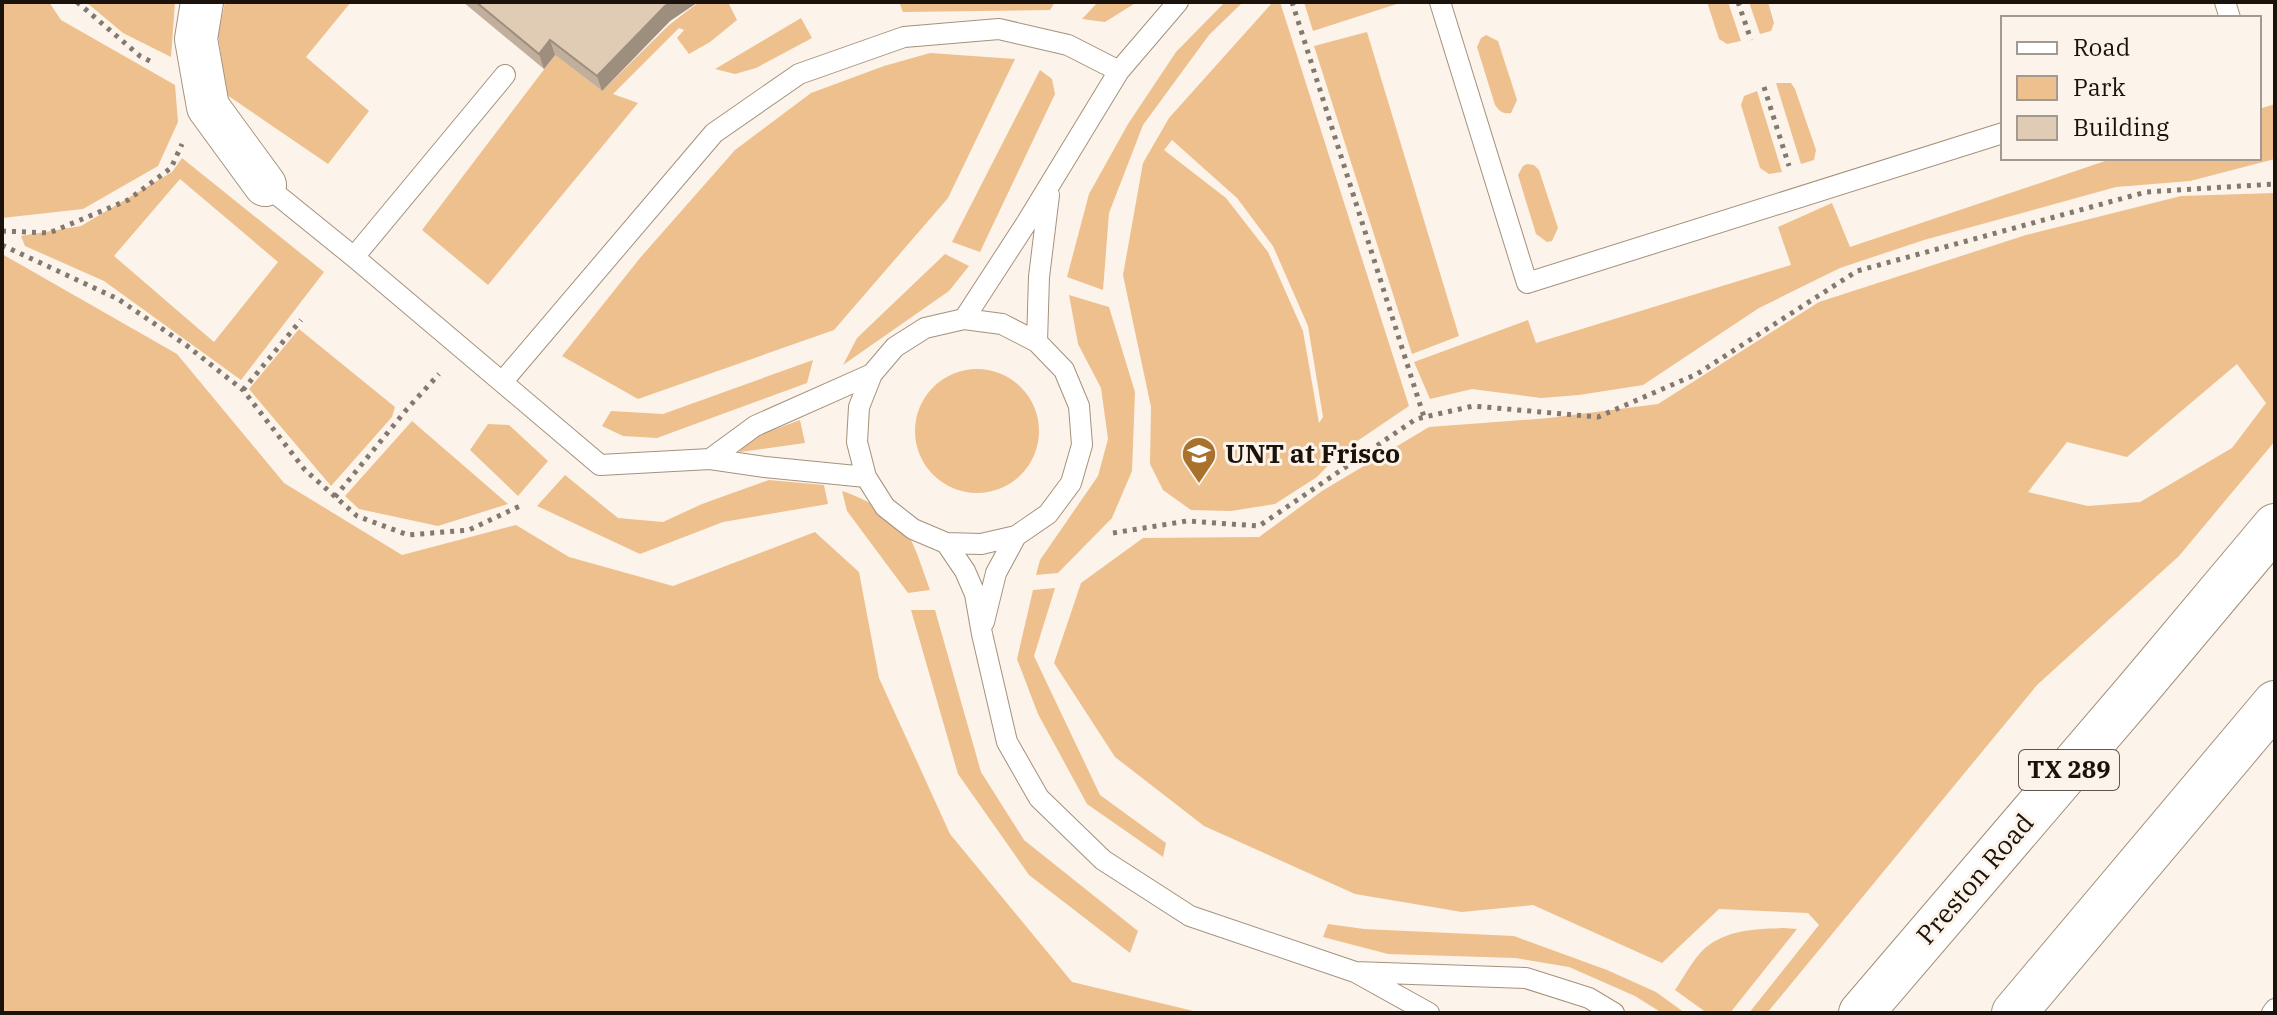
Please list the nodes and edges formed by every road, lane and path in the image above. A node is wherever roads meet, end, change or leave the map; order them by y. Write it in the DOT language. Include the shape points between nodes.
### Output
graph roads {
  1 [pos="202,2"];
  2 [pos="1178,2"];
  3 [pos="1292,2"];
  4 [pos="1440,2"];
  5 [pos="1738,2"];
  6 [pos="1751,40"];
  7 [pos="1119,71"];
  8 [pos="505,75"];
  9 [pos="1764,87"];
  10 [pos="217,118"];
  11 [pos="2001,134"];
  12 [pos="1790,168"];
  13 [pos="1051,181"];
  14 [pos="2275,184"];
  15 [pos="265,185"];
  16 [pos="2,231"];
  17 [pos="2,245"];
  18 [pos="354,257"];
  19 [pos="964,319"];
  20 [pos="301,320"];
  21 [pos="1037,342"];
  22 [pos="439,374"];
  23 [pos="872,374"];
  24 [pos="503,381"];
  25 [pos="243,390"];
  26 [pos="1424,417"];
  27 [pos="710,459"];
  28 [pos="866,477"];
  29 [pos="335,497"];
  30 [pos="522,505"];
  31 [pos="2275,526"];
  32 [pos="1113,533"];
  33 [pos="1016,536"];
  34 [pos="946,543"];
  35 [pos="982,634"];
  36 [pos="2275,703"];
  37 [pos="1355,972"];
  38 [pos="1429,1013"];
  39 [pos="1614,1013"];
  40 [pos="1861,1013"];
  41 [pos="2014,1013"];
  1 -- 10 [label="street" via="196,39 208,107"];
  2 -- 7 [label="lane"];
  3 -- 26 [label="path"];
  4 -- 11 [label="lane" via="1527,283"];
  5 -- 6 [label="path"];
  7 -- 13 [label="lane"];
  7 -- 24 [label="lane" via="1068,45 999,29 904,37 799,74 714,133"];
  8 -- 18 [label="lane"];
  9 -- 12 [label="path"];
  10 -- 15 [label="street"];
  10 -- 16 [label="path" via="185,136 171,168 128,200 49,233"];
  13 -- 19 [label="lane"];
  13 -- 21 [label="lane"];
  14 -- 26 [label="path" via="2146,192 1857,271 1697,374 1598,417 1473,406"];
  15 -- 18 [label="lane"];
  17 -- 25 [label="path" via="118,299"];
  18 -- 24 [label="lane"];
  19 -- 21 [label="lane" via="1002,324"];
  19 -- 23 [label="lane" via="925,328 895,347"];
  20 -- 25 [label="path"];
  21 -- 33 [label="lane" via="1064,370 1079,406 1082,445 1071,483 1048,514"];
  22 -- 29 [label="path"];
  23 -- 27 [label="lane" via="755,426"];
  23 -- 28 [label="lane" via="859,407 857,442"];
  24 -- 27 [label="lane" via="600,465"];
  25 -- 29 [label="path" via="305,470"];
  26 -- 32 [label="path" via="1259,526 1187,521"];
  27 -- 28 [label="lane"];
  28 -- 34 [label="lane" via="885,507 913,529"];
  29 -- 30 [label="path" via="357,516 408,535 469,530"];
  31 -- 40 [label="main road, Preston Road / TX 289"];
  33 -- 34 [label="lane" via="981,544"];
  33 -- 35 [label="lane" via="996,573"];
  34 -- 35 [label="lane" via="975,594"];
  35 -- 37 [label="lane" via="1007,742 1039,798 1103,860 1190,916"];
  36 -- 41 [label="main road"];
  37 -- 38 [label="lane"];
  37 -- 39 [label="lane" via="1526,978 1589,998"];
}
